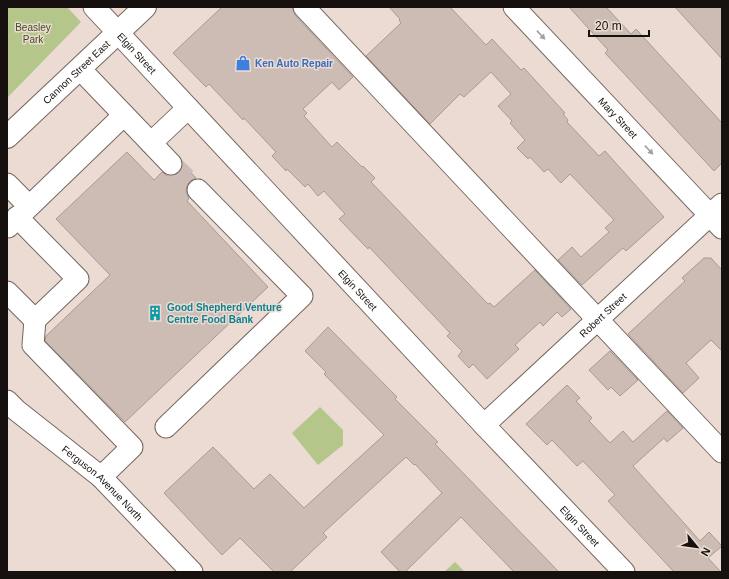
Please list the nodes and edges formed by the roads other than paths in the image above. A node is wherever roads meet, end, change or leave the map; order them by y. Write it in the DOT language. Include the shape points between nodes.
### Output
graph roads {
  1 [pos="94,7"];
  2 [pos="145,7"];
  3 [pos="304,7"];
  4 [pos="514,7"];
  5 [pos="118,32"];
  6 [pos="80,69"];
  7 [pos="188,108"];
  8 [pos="124,115"];
  9 [pos="7,137"];
  10 [pos="151,143"];
  11 [pos="172,164"];
  12 [pos="7,184"];
  13 [pos="198,190"];
  14 [pos="718,216"];
  15 [pos="18,217"];
  16 [pos="7,292"];
  17 [pos="598,319"];
  18 [pos="35,320"];
  19 [pos="7,400"];
  20 [pos="484,425"];
  21 [pos="166,427"];
  22 [pos="722,452"];
  23 [pos="101,477"];
  24 [pos="192,572"];
  25 [pos="624,572"];
  1 -- 5 [label="street, Elgin Street"];
  2 -- 5 [label="main road, Cannon Street East"];
  3 -- 17 [label="street"];
  4 -- 14 [label="street, Mary Street, one-way"];
  5 -- 6 [label="main road, Cannon Street East"];
  5 -- 7 [label="street, Elgin Street"];
  6 -- 8 [label="street"];
  6 -- 9 [label="main road, Cannon Street East"];
  7 -- 10 [label="street"];
  7 -- 20 [label="street, Elgin Street"];
  8 -- 10 [label="street"];
  8 -- 15 [label="street"];
  10 -- 11 [label="street"];
  12 -- 15 [label="street"];
  13 -- 21 [label="street" via="302,296"];
  14 -- 17 [label="street, Robert Street"];
  15 -- 18 [label="street" via="78,279"];
  16 -- 18 [label="street"];
  17 -- 20 [label="street, Robert Street"];
  17 -- 22 [label="street"];
  18 -- 23 [label="street" via="34,345 132,447"];
  19 -- 23 [label="street, Ferguson Avenue North" via="16,410"];
  20 -- 25 [label="street, Elgin Street"];
  23 -- 24 [label="street, Ferguson Avenue North"];
}
